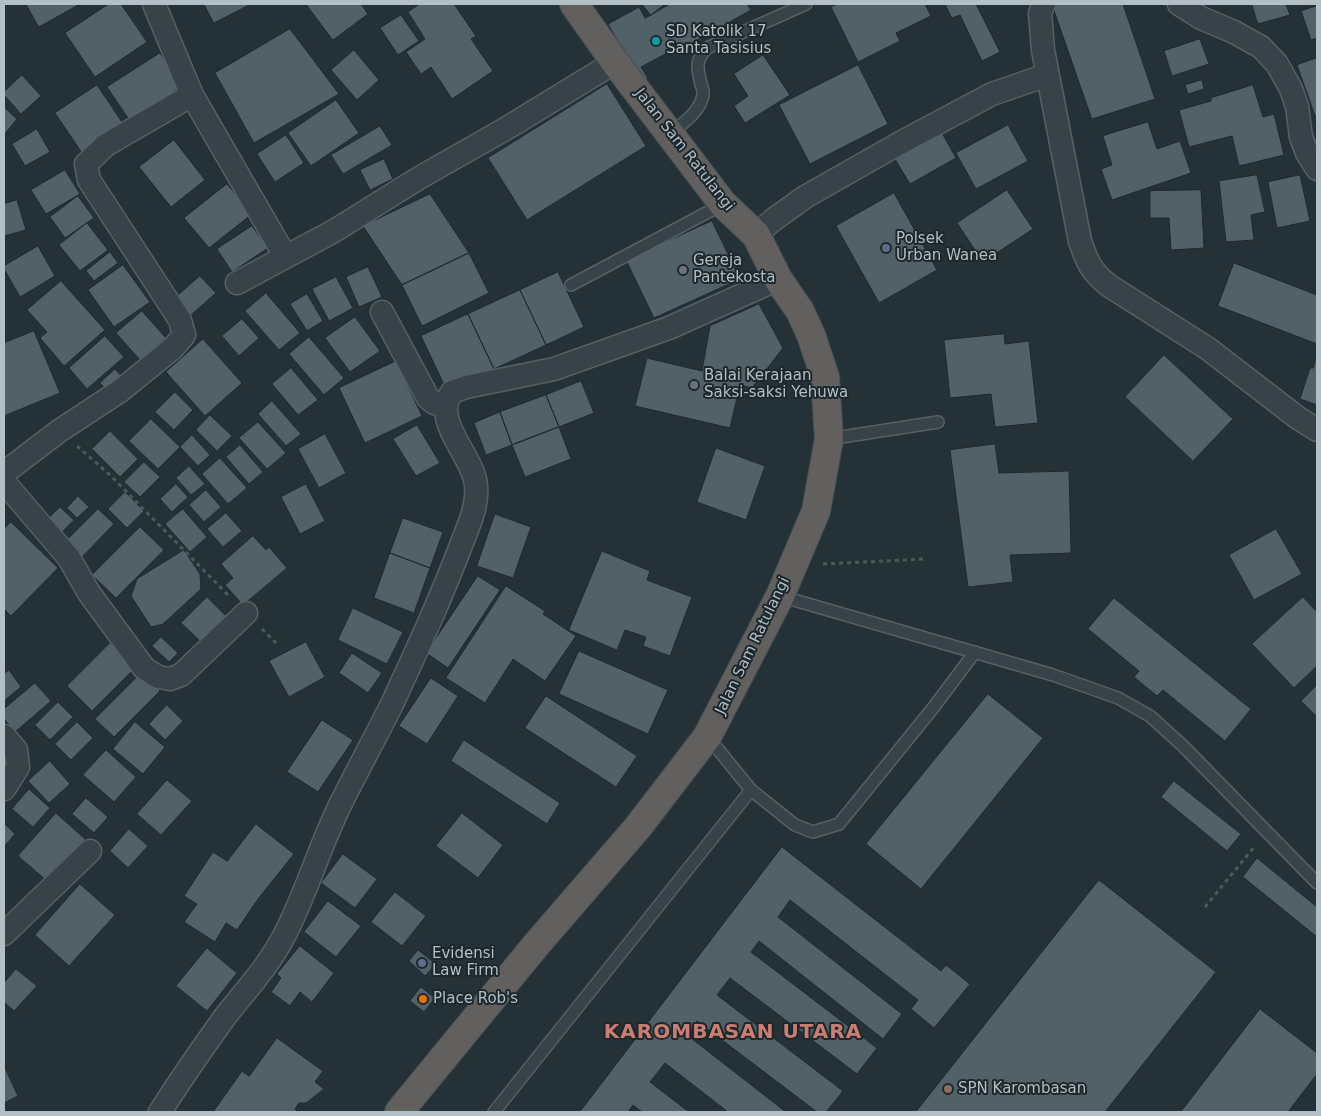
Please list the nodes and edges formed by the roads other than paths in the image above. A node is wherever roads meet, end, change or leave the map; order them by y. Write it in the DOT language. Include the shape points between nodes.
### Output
graph roads {
  1 [pos="154,4"];
  2 [pos="574,4"];
  3 [pos="806,4"];
  4 [pos="1044,4"];
  5 [pos="1179,4"];
  6 [pos="615,62"];
  7 [pos="1047,75"];
  8 [pos="192,95"];
  9 [pos="671,133"];
  10 [pos="1317,169"];
  11 [pos="723,204"];
  12 [pos="756,235"];
  13 [pos="285,256"];
  14 [pos="778,279"];
  15 [pos="236,283"];
  16 [pos="571,285"];
  17 [pos="382,312"];
  18 [pos="445,406"];
  19 [pos="938,422"];
  20 [pos="1317,430"];
  21 [pos="829,439"];
  22 [pos="4,473"];
  23 [pos="4,482"];
  24 [pos="780,596"];
  25 [pos="246,613"];
  26 [pos="975,652"];
  27 [pos="4,736"];
  28 [pos="707,737"];
  29 [pos="4,789"];
  30 [pos="751,790"];
  31 [pos="90,851"];
  32 [pos="1317,883"];
  33 [pos="4,934"];
  34 [pos="160,1112"];
  35 [pos="399,1112"];
  36 [pos="494,1112"];
  1 -- 8 [label="street"];
  2 -- 6 [label="highway, Jalan Sam Ratulangi"];
  3 -- 9 [label="lane" via="707,48 699,57 698,70 704,94 700,104 691,117"];
  4 -- 7 [label="street" via="1040,23"];
  5 -- 10 [label="street" via="1201,18 1262,46 1291,89 1301,137"];
  6 -- 9 [label="highway, Jalan Sam Ratulangi"];
  6 -- 13 [label="street"];
  7 -- 12 [label="street" via="992,94 900,143 805,198"];
  7 -- 20 [label="street" via="1080,242 1095,274 1207,348"];
  8 -- 13 [label="street"];
  8 -- 22 [label="street" via="106,145 86,164 89,180 180,320 184,335 173,348 120,391"];
  9 -- 11 [label="highway, Jalan Sam Ratulangi"];
  11 -- 12 [label="highway, Jalan Sam Ratulangi"];
  11 -- 16 [label="lane"];
  12 -- 14 [label="highway, Jalan Sam Ratulangi"];
  13 -- 15 [label="street"];
  14 -- 18 [label="street" via="668,328 554,369 452,392"];
  14 -- 21 [label="highway, Jalan Sam Ratulangi" via="800,311 825,377"];
  17 -- 18 [label="street" via="428,398"];
  18 -- 34 [label="street" via="453,435 472,468 476,484 474,511 446,585 339,807 284,936 264,969 224,1019"];
  19 -- 21 [label="lane"];
  21 -- 24 [label="highway, Jalan Sam Ratulangi" via="816,511"];
  23 -- 25 [label="street" via="69,558 89,593 144,668 158,677 170,679 181,675"];
  24 -- 26 [label="lane"];
  24 -- 28 [label="highway, Jalan Sam Ratulangi"];
  26 -- 30 [label="lane" via="839,824 813,832 804,829"];
  26 -- 32 [label="lane" via="1118,698 1150,716"];
  27 -- 29 [label="street" via="16,750 18,767"];
  28 -- 30 [label="lane"];
  28 -- 35 [label="highway, Jalan Sam Ratulangi" via="638,827"];
  30 -- 36 [label="lane"];
  31 -- 33 [label="street"];
}
